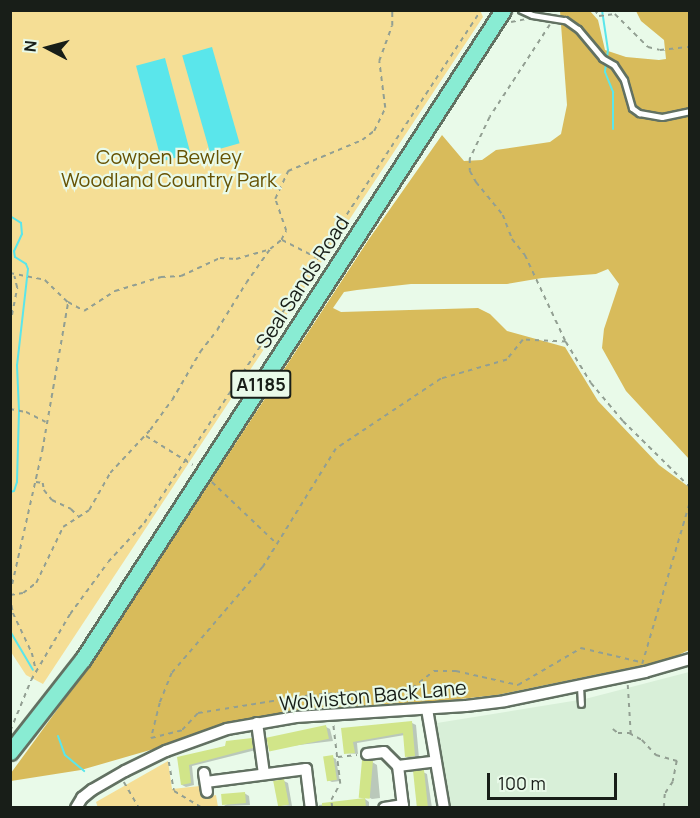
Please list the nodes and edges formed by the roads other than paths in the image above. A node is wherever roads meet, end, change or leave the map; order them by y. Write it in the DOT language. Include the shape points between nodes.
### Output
graph roads {
  1 [pos="503,10"];
  2 [pos="521,10"];
  3 [pos="690,111"];
  4 [pos="690,659"];
  5 [pos="580,686"];
  6 [pos="581,705"];
  7 [pos="427,709"];
  8 [pos="257,723"];
  9 [pos="10,752"];
  10 [pos="367,754"];
  11 [pos="436,761"];
  12 [pos="398,766"];
  13 [pos="264,774"];
  14 [pos="206,783"];
  15 [pos="76,807"];
  16 [pos="311,807"];
  17 [pos="384,807"];
  18 [pos="444,807"];
  1 -- 9 [label="main road, Seal Sands Road / A1185" via="83,659"];
  2 -- 3 [label="lane" via="565,20 578,29 602,58 614,65 624,80 632,108 639,113 662,117"];
  4 -- 5 [label="street, Wolviston Back Lane" via="643,667 628,676"];
  5 -- 6 [label="lane"];
  5 -- 7 [label="street, Wolviston Back Lane" via="505,701"];
  7 -- 8 [label="street, Wolviston Back Lane"];
  7 -- 11 [label="street"];
  8 -- 13 [label="street"];
  8 -- 15 [label="street, Wolviston Back Lane" via="206,735 166,751 92,790"];
  10 -- 12 [label="street" via="384,752"];
  11 -- 12 [label="street"];
  11 -- 18 [label="street"];
  12 -- 17 [label="street" via="403,805"];
  13 -- 14 [label="street"];
  13 -- 16 [label="street" via="306,769"];
}
